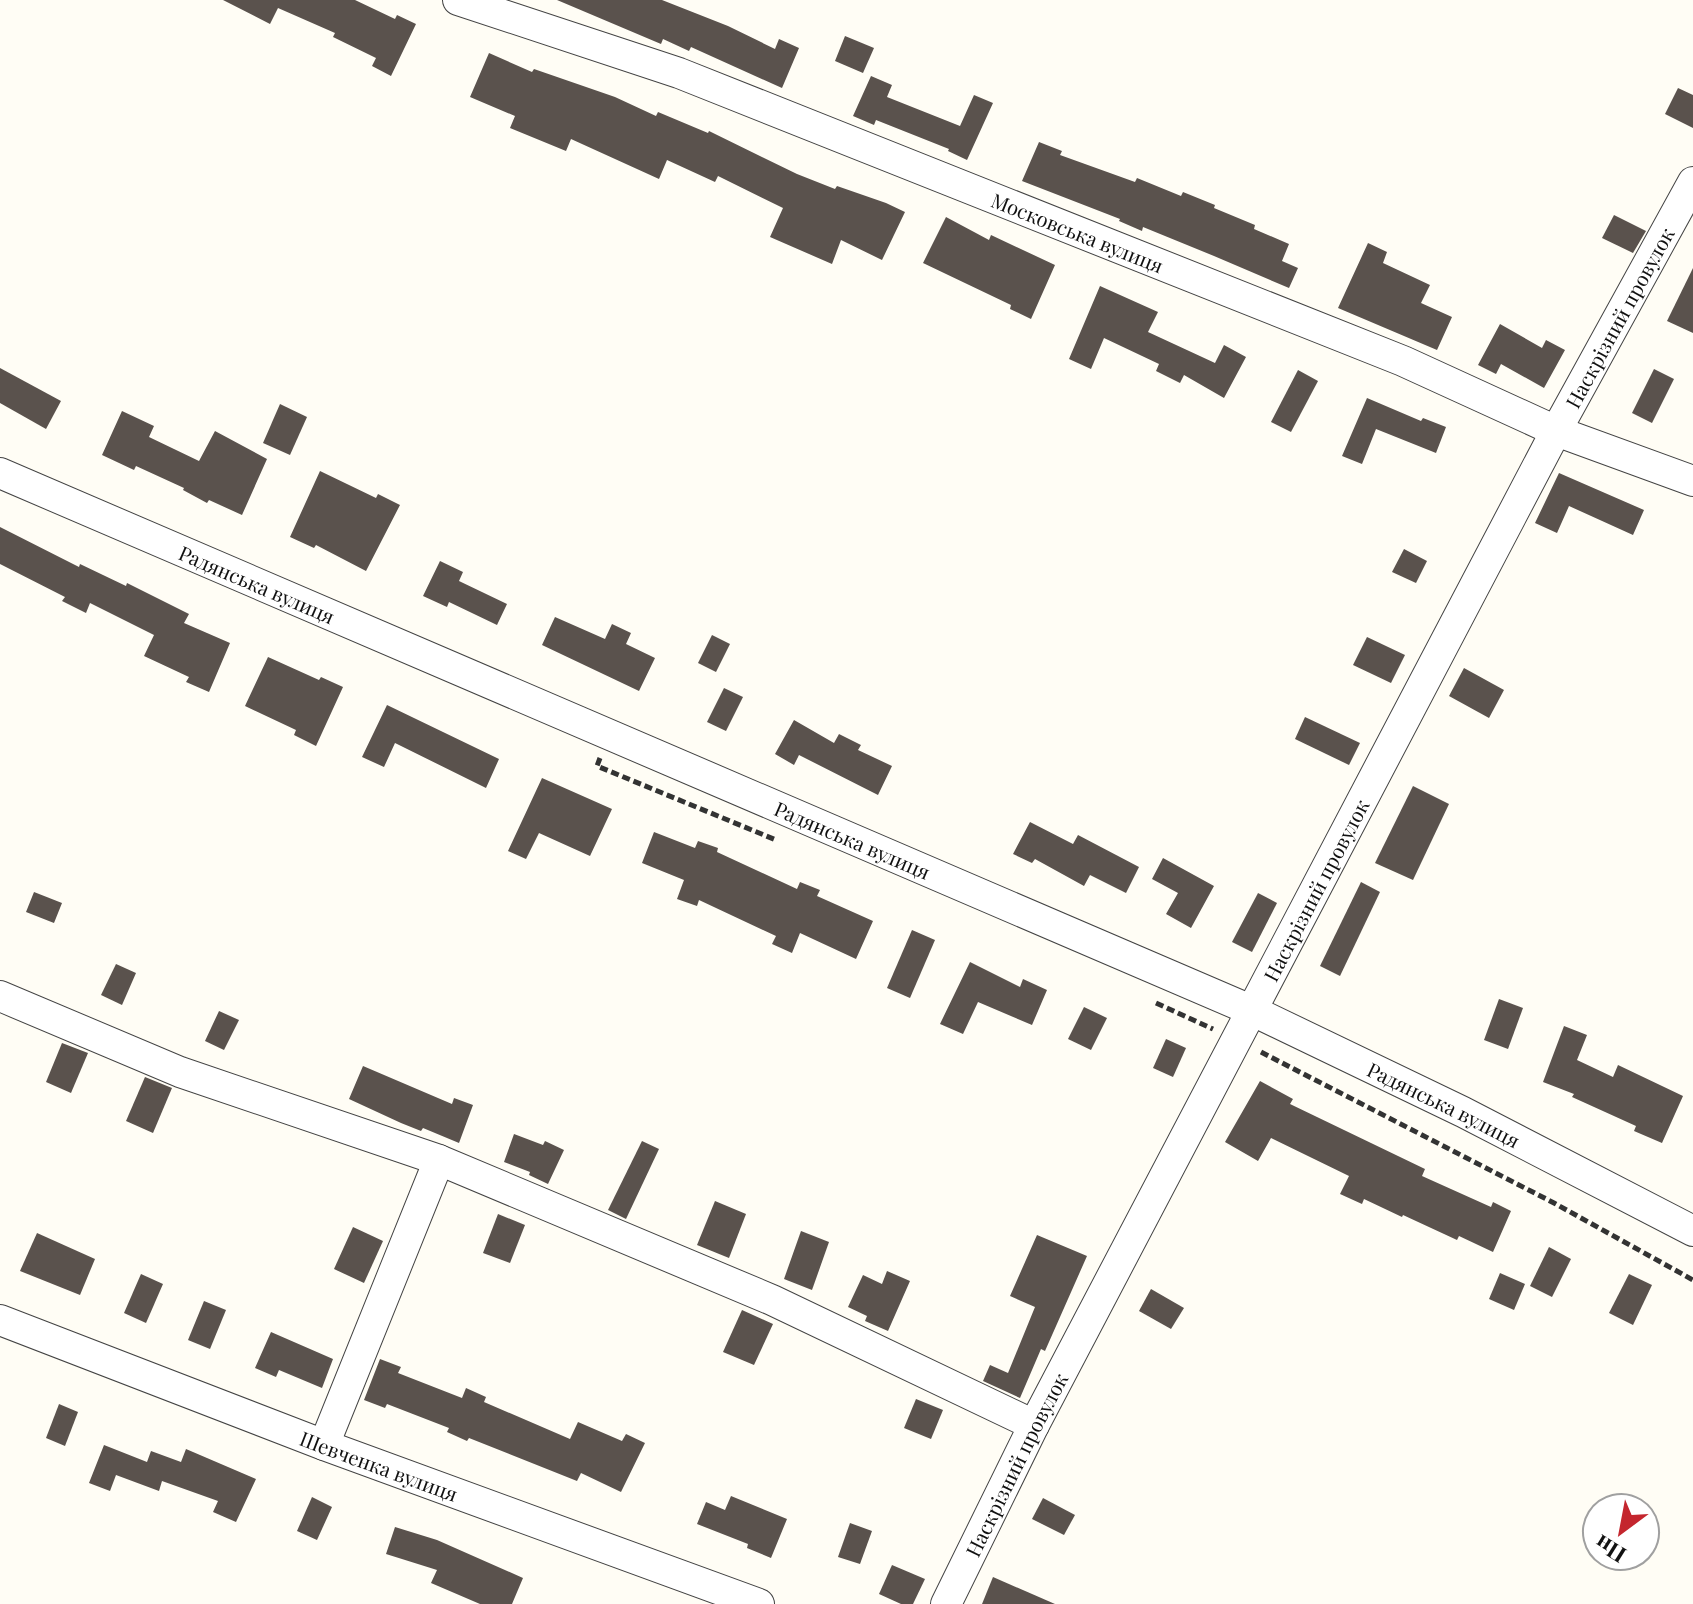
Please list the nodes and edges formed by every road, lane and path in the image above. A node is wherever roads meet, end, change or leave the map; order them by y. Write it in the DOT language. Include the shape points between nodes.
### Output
graph roads {
  1 [pos="458,0"];
  2 [pos="1693,182"];
  3 [pos="1556,431"];
  4 [pos="0,473"];
  5 [pos="1693,481"];
  6 [pos="0,996"];
  7 [pos="1253,1011"];
  8 [pos="1237,1040"];
  9 [pos="439,1160"];
  10 [pos="1693,1231"];
  11 [pos="1693,1280"];
  12 [pos="0,1320"];
  13 [pos="1034,1425"];
  14 [pos="324,1445"];
  15 [pos="759,1604"];
  16 [pos="946,1604"];
  1 -- 3 [label="street, Московська вулиця" via="679,73 1403,361"];
  2 -- 3 [label="street, Наскрізний провулок"];
  3 -- 5 [label="street, Московська вулиця"];
  3 -- 7 [label="street, Наскрізний провулок"];
  4 -- 7 [label="street, Радянська вулиця"];
  6 -- 9 [label="street" via="180,1072"];
  7 -- 8 [label="street, Наскрізний провулок"];
  7 -- 10 [label="street, Радянська вулиця"];
  8 -- 11 [label="path"];
  8 -- 13 [label="street, Наскрізний провулок"];
  9 -- 13 [label="street" via="772,1300"];
  9 -- 14 [label="street"];
  12 -- 14 [label="street, Шевченка вулиця"];
  13 -- 16 [label="street, Наскрізний провулок"];
  14 -- 15 [label="street, Шевченка вулиця"];
}
